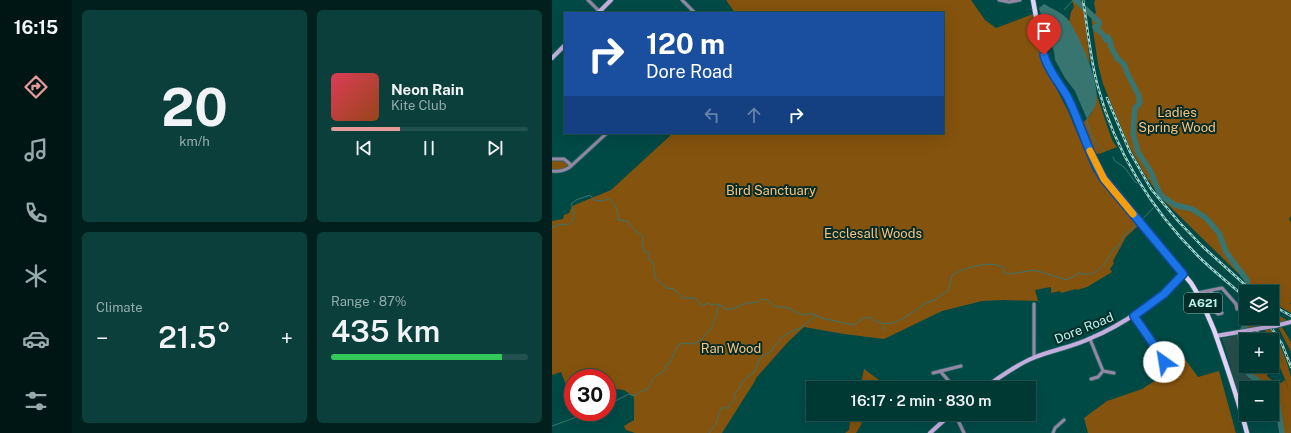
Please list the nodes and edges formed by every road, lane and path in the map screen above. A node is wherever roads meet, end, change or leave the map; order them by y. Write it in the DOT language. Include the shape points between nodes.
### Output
graph roads {
  1 [pos="588,0"];
  2 [pos="611,0"];
  3 [pos="682,0"];
  4 [pos="999,0"];
  5 [pos="1020,0"];
  6 [pos="1033,0"];
  7 [pos="599,12"];
  8 [pos="693,12"];
  9 [pos="564,46"];
  10 [pos="552,58"];
  11 [pos="606,134"];
  12 [pos="552,158"];
  13 [pos="567,161"];
  14 [pos="577,161"];
  15 [pos="570,167"];
  16 [pos="552,171"];
  17 [pos="1183,274"];
  18 [pos="1211,290"];
  19 [pos="1197,293"];
  20 [pos="1034,304"];
  21 [pos="1237,309"];
  22 [pos="1222,313"];
  23 [pos="1134,316"];
  24 [pos="1289,323"];
  25 [pos="1257,329"];
  26 [pos="1257,333"];
  27 [pos="1216,336"];
  28 [pos="1090,339"];
  29 [pos="1034,358"];
  30 [pos="1164,362"];
  31 [pos="961,366"];
  32 [pos="940,371"];
  33 [pos="1103,372"];
  34 [pos="933,373"];
  35 [pos="1114,373"];
  36 [pos="1091,379"];
  37 [pos="949,381"];
  38 [pos="995,381"];
  39 [pos="1064,420"];
  40 [pos="943,421"];
  41 [pos="958,421"];
  42 [pos="930,433"];
  43 [pos="964,433"];
  44 [pos="1053,433"];
  45 [pos="1247,433"];
  1 -- 7 [label="street"];
  2 -- 7 [label="street"];
  3 -- 8 [label="street"];
  4 -- 5 [label="street"];
  6 -- 17 [label="main road, A621" via="1046,62 1068,98 1099,170 1110,187"];
  9 -- 10 [label="street"];
  11 -- 14 [label="street"];
  12 -- 13 [label="street"];
  13 -- 14 [label="street"];
  13 -- 15 [label="street"];
  14 -- 15 [label="street"];
  15 -- 16 [label="street" via="560,172"];
  17 -- 19 [label="main road, A621"];
  17 -- 23 [label="street, Dore Road" via="1164,294"];
  18 -- 19 [label="street"];
  18 -- 21 [label="street" via="1222,288 1236,304"];
  18 -- 22 [label="street" via="1214,310 1218,314"];
  19 -- 27 [label="main road, A621"];
  20 -- 29 [label="street"];
  23 -- 28 [label="street, Dore Road"];
  23 -- 30 [label="street"];
  24 -- 25 [label="street, bridge"];
  25 -- 26 [label="street"];
  25 -- 27 [label="street"];
  27 -- 45 [label="main road, A621" via="1229,370"];
  28 -- 29 [label="street, Dore Road"];
  28 -- 33 [label="street"];
  29 -- 38 [label="street, Dore Road"];
  31 -- 32 [label="street"];
  32 -- 34 [label="street"];
  32 -- 37 [label="street"];
  33 -- 35 [label="street"];
  33 -- 36 [label="street"];
  39 -- 44 [label="street"];
  40 -- 42 [label="street"];
  41 -- 43 [label="street"];
}
